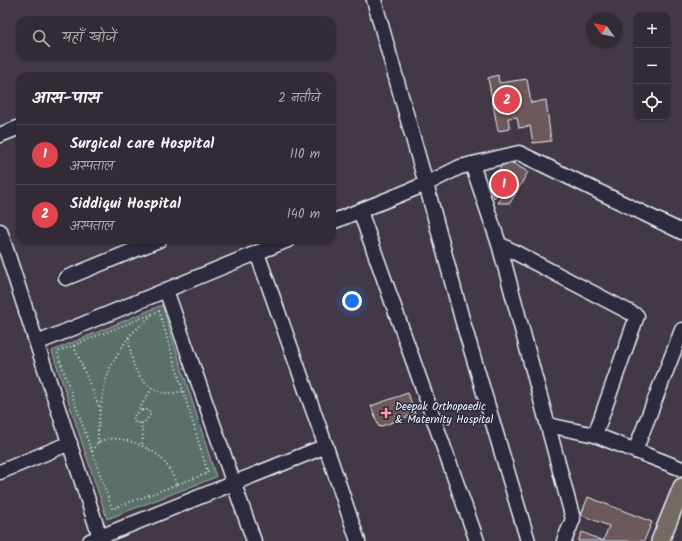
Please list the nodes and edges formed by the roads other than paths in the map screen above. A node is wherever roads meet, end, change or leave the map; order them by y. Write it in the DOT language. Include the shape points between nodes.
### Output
graph roads {
  1 [pos="374,0"];
  2 [pos="16,129"];
  3 [pos="0,135"];
  4 [pos="472,164"];
  5 [pos="426,184"];
  6 [pos="360,211"];
  7 [pos="336,220"];
  8 [pos="0,231"];
  9 [pos="682,232"];
  10 [pos="149,244"];
  11 [pos="278,244"];
  12 [pos="499,244"];
  13 [pos="257,253"];
  14 [pos="66,278"];
  15 [pos="166,290"];
  16 [pos="682,330"];
  17 [pos="37,343"];
  18 [pos="548,425"];
  19 [pos="595,435"];
  20 [pos="70,443"];
  21 [pos="326,446"];
  22 [pos="635,451"];
  23 [pos="682,469"];
  24 [pos="0,472"];
  25 [pos="234,483"];
  26 [pos="682,487"];
  27 [pos="95,539"];
  28 [pos="254,541"];
  29 [pos="358,541"];
  30 [pos="478,541"];
  31 [pos="528,541"];
  32 [pos="564,541"];
  33 [pos="660,541"];
  1 -- 5 [label="street"];
  2 -- 3 [label="street"];
  4 -- 5 [label="street" via="460,167"];
  4 -- 9 [label="street" via="519,153"];
  4 -- 12 [label="street"];
  5 -- 6 [label="street"];
  5 -- 31 [label="street" via="462,319"];
  6 -- 7 [label="street"];
  6 -- 30 [label="street"];
  8 -- 17 [label="street"];
  10 -- 14 [label="street"];
  11 -- 13 [label="street"];
  12 -- 18 [label="street"];
  12 -- 19 [label="street" via="637,316"];
  13 -- 15 [label="street"];
  13 -- 21 [label="street"];
  15 -- 17 [label="street"];
  15 -- 25 [label="street"];
  16 -- 22 [label="street"];
  17 -- 20 [label="street"];
  18 -- 19 [label="street"];
  18 -- 32 [label="street" via="573,519"];
  19 -- 22 [label="street"];
  20 -- 24 [label="street"];
  20 -- 27 [label="street"];
  21 -- 25 [label="street"];
  21 -- 29 [label="street"];
  22 -- 23 [label="street"];
  25 -- 27 [label="street"];
  25 -- 28 [label="street"];
  26 -- 33 [label="main road"];
}
